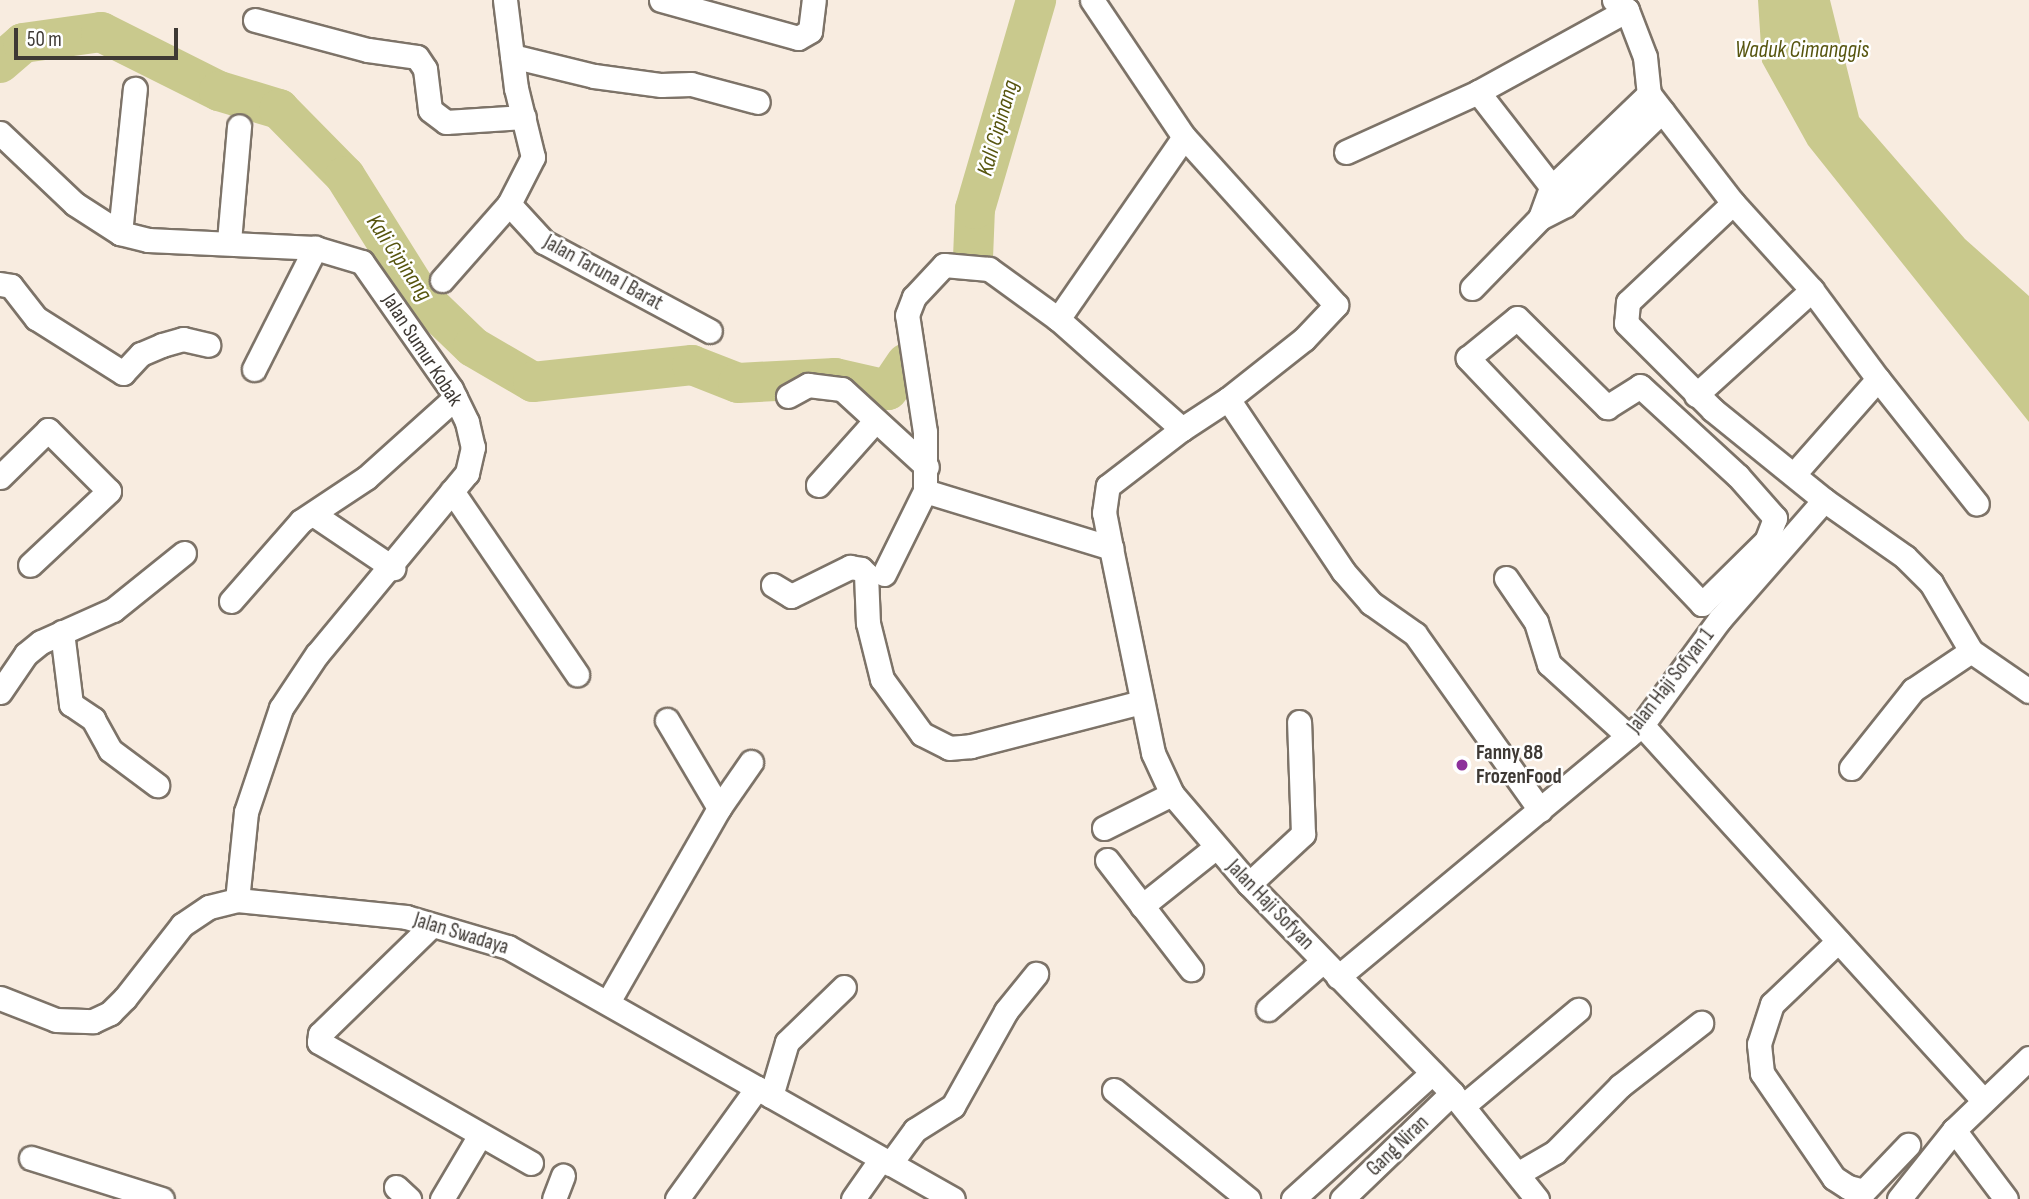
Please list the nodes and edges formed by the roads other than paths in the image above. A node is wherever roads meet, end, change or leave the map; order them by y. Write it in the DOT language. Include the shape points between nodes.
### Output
graph roads {
  1 [pos="505,0"];
  2 [pos="661,0"];
  3 [pos="814,0"];
  4 [pos="1092,0"];
  5 [pos="1620,5"];
  6 [pos="255,20"];
  7 [pos="512,56"];
  8 [pos="135,89"];
  9 [pos="1478,92"];
  10 [pos="758,102"];
  11 [pos="1655,103"];
  12 [pos="524,117"];
  13 [pos="239,126"];
  14 [pos="0,133"];
  15 [pos="1184,137"];
  16 [pos="1346,152"];
  17 [pos="1558,196"];
  18 [pos="1732,203"];
  19 [pos="509,204"];
  20 [pos="120,233"];
  21 [pos="229,241"];
  22 [pos="316,248"];
  23 [pos="442,280"];
  24 [pos="0,284"];
  25 [pos="1472,288"];
  26 [pos="1812,290"];
  27 [pos="1058,319"];
  28 [pos="710,331"];
  29 [pos="208,345"];
  30 [pos="254,369"];
  31 [pos="1878,379"];
  32 [pos="1696,395"];
  33 [pos="788,396"];
  34 [pos="455,398"];
  35 [pos="1228,399"];
  36 [pos="875,421"];
  37 [pos="1182,429"];
  38 [pos="928,467"];
  39 [pos="1795,474"];
  40 [pos="0,477"];
  41 [pos="818,485"];
  42 [pos="452,491"];
  43 [pos="925,491"];
  44 [pos="1824,500"];
  45 [pos="1977,504"];
  46 [pos="313,514"];
  47 [pos="1111,551"];
  48 [pos="184,553"];
  49 [pos="30,565"];
  50 [pos="393,568"];
  51 [pos="884,574"];
  52 [pos="1506,578"];
  53 [pos="773,585"];
  54 [pos="231,601"];
  55 [pos="1702,604"];
  56 [pos="1720,619"];
  57 [pos="62,632"];
  58 [pos="1971,651"];
  59 [pos="577,674"];
  60 [pos="2029,691"];
  61 [pos="0,692"];
  62 [pos="1141,702"];
  63 [pos="667,720"];
  64 [pos="1298,722"];
  65 [pos="1635,730"];
  66 [pos="751,762"];
  67 [pos="1851,768"];
  68 [pos="157,785"];
  69 [pos="1172,794"];
  70 [pos="719,808"];
  71 [pos="1541,810"];
  72 [pos="1104,828"];
  73 [pos="1215,848"];
  74 [pos="1107,860"];
  75 [pos="1249,884"];
  76 [pos="237,900"];
  77 [pos="1142,906"];
  78 [pos="430,927"];
  79 [pos="1838,941"];
  80 [pos="1191,969"];
  81 [pos="1331,969"];
  82 [pos="1036,974"];
  83 [pos="844,987"];
  84 [pos="0,998"];
  85 [pos="608,1002"];
  86 [pos="1268,1009"];
  87 [pos="1578,1010"];
  88 [pos="1701,1023"];
  89 [pos="2029,1058"];
  90 [pos="1432,1073"];
  91 [pos="1114,1090"];
  92 [pos="764,1092"];
  93 [pos="1457,1099"];
  94 [pos="1983,1100"];
  95 [pos="1954,1130"];
  96 [pos="480,1135"];
  97 [pos="1908,1145"];
  98 [pos="32,1158"];
  99 [pos="886,1162"];
  100 [pos="531,1163"];
  101 [pos="1519,1172"];
  102 [pos="564,1176"];
  103 [pos="162,1199"];
  104 [pos="442,1199"];
  105 [pos="554,1199"];
  106 [pos="677,1199"];
  107 [pos="853,1199"];
  108 [pos="953,1199"];
  109 [pos="1248,1199"];
  110 [pos="1293,1199"];
  111 [pos="1342,1199"];
  112 [pos="1537,1199"];
  113 [pos="1899,1199"];
  114 [pos="2006,1199"];
  1 -- 7 [label="street"];
  2 -- 3 [label="street" via="798,38 810,31"];
  4 -- 15 [label="street"];
  5 -- 9 [label="street"];
  5 -- 11 [label="street" via="1645,57"];
  6 -- 12 [label="street" via="368,50 416,57 425,69 430,110 446,122"];
  7 -- 10 [label="street" via="594,76 691,84"];
  7 -- 12 [label="street"];
  8 -- 20 [label="street"];
  9 -- 16 [label="street"];
  9 -- 17 [label="street"];
  11 -- 17 [label="street"];
  11 -- 18 [label="street"];
  12 -- 19 [label="street" via="533,157"];
  13 -- 21 [label="street"];
  14 -- 20 [label="street, Jalan Sumur Kobak" via="75,204"];
  15 -- 27 [label="street"];
  15 -- 35 [label="street, Jalan Haji Sofyan" via="1336,304 1304,339"];
  17 -- 25 [label="street"];
  18 -- 26 [label="street"];
  18 -- 32 [label="street" via="1628,302 1624,315 1633,334"];
  19 -- 23 [label="street"];
  19 -- 28 [label="street, Jalan Taruna I Barat" via="544,243"];
  20 -- 21 [label="street, Jalan Sumur Kobak" via="148,240"];
  21 -- 22 [label="street, Jalan Sumur Kobak"];
  22 -- 30 [label="street"];
  22 -- 34 [label="street, Jalan Sumur Kobak" via="351,255 367,267"];
  24 -- 29 [label="street" via="11,286 36,318 123,373 141,354 162,345 183,339"];
  26 -- 31 [label="street"];
  26 -- 32 [label="street"];
  27 -- 37 [label="street"];
  27 -- 38 [label="street" via="989,269 951,264 937,270 914,298 908,315"];
  31 -- 39 [label="street"];
  31 -- 45 [label="street"];
  32 -- 39 [label="street"];
  33 -- 36 [label="street" via="808,385 828,384 842,389"];
  34 -- 42 [label="street, Jalan Sumur Kobak" via="467,422 472,461"];
  34 -- 46 [label="street" via="366,478"];
  35 -- 37 [label="street, Jalan Haji Sofyan"];
  35 -- 71 [label="street" via="1343,571 1371,603 1415,634"];
  36 -- 38 [label="street"];
  36 -- 41 [label="street"];
  37 -- 47 [label="street, Jalan Haji Sofyan" via="1108,486 1104,513"];
  38 -- 43 [label="street"];
  39 -- 44 [label="street"];
  40 -- 49 [label="street" via="48,430 109,491"];
  42 -- 50 [label="street, Jalan Sumur Kobak"];
  42 -- 59 [label="street"];
  43 -- 47 [label="street"];
  43 -- 51 [label="street"];
  44 -- 56 [label="street, Jalan Haji Sofyan 1"];
  44 -- 58 [label="street" via="1897,551 1931,583"];
  46 -- 50 [label="street"];
  46 -- 54 [label="street" via="282,541"];
  47 -- 62 [label="street, Jalan Haji Sofyan"];
  48 -- 57 [label="street" via="128,600"];
  50 -- 76 [label="street, Jalan Sumur Kobak" via="317,654 281,709 246,812"];
  52 -- 65 [label="street" via="1535,622 1549,664"];
  53 -- 62 [label="street" via="791,596 849,567 861,569 866,574 868,623 883,679 922,734 949,748"];
  55 -- 55 [label="street" via="1766,541 1775,518 1738,476 1640,386 1607,407 1517,318 1468,358"];
  55 -- 56 [label="street"];
  56 -- 65 [label="street, Jalan Haji Sofyan 1"];
  57 -- 61 [label="street" via="26,654"];
  57 -- 68 [label="street" via="71,704 93,719 110,750"];
  58 -- 60 [label="street"];
  58 -- 67 [label="street" via="1913,690"];
  62 -- 69 [label="street, Jalan Haji Sofyan" via="1153,753"];
  63 -- 70 [label="street"];
  64 -- 75 [label="street" via="1303,834"];
  65 -- 71 [label="street, Jalan Haji Sofyan 1"];
  65 -- 79 [label="street"];
  66 -- 70 [label="street"];
  69 -- 72 [label="street"];
  69 -- 73 [label="street, Jalan Haji Sofyan"];
  70 -- 85 [label="street"];
  71 -- 81 [label="street, Jalan Haji Sofyan 1"];
  73 -- 75 [label="street, Jalan Haji Sofyan"];
  73 -- 77 [label="street"];
  74 -- 77 [label="street"];
  75 -- 81 [label="street, Jalan Haji Sofyan"];
  76 -- 78 [label="street, Jalan Swadaya" via="406,917"];
  76 -- 84 [label="street, Jalan Swadaya" via="209,907 182,925 125,998 93,1021 56,1020"];
  77 -- 80 [label="street"];
  78 -- 85 [label="street, Jalan Swadaya" via="463,931 508,947"];
  78 -- 96 [label="street" via="318,1039"];
  79 -- 94 [label="street"];
  79 -- 97 [label="street" via="1772,1004 1759,1044 1762,1073 1834,1178 1848,1187 1864,1191"];
  81 -- 86 [label="street, Jalan Haji Sofyan 1"];
  81 -- 90 [label="street, Jalan Haji Sofyan"];
  82 -- 99 [label="street" via="1006,1011 953,1106 915,1130"];
  83 -- 92 [label="street" via="787,1042"];
  85 -- 92 [label="street, Jalan Swadaya"];
  87 -- 93 [label="street, Gang Niran"];
  88 -- 101 [label="street" via="1620,1086 1555,1152"];
  89 -- 94 [label="street"];
  90 -- 93 [label="street, Jalan Haji Sofyan"];
  90 -- 110 [label="street"];
  91 -- 109 [label="street"];
  92 -- 99 [label="street, Jalan Swadaya"];
  92 -- 106 [label="street"];
  93 -- 101 [label="street, Jalan Haji Sofyan"];
  93 -- 111 [label="street, Gang Niran"];
  94 -- 95 [label="street"];
  95 -- 113 [label="street"];
  95 -- 114 [label="street"];
  96 -- 100 [label="street"];
  96 -- 104 [label="street"];
  98 -- 103 [label="street"];
  99 -- 107 [label="street"];
  99 -- 108 [label="street, Jalan Swadaya"];
  101 -- 112 [label="street, Jalan Haji Sofyan"];
  102 -- 105 [label="street"];
}
